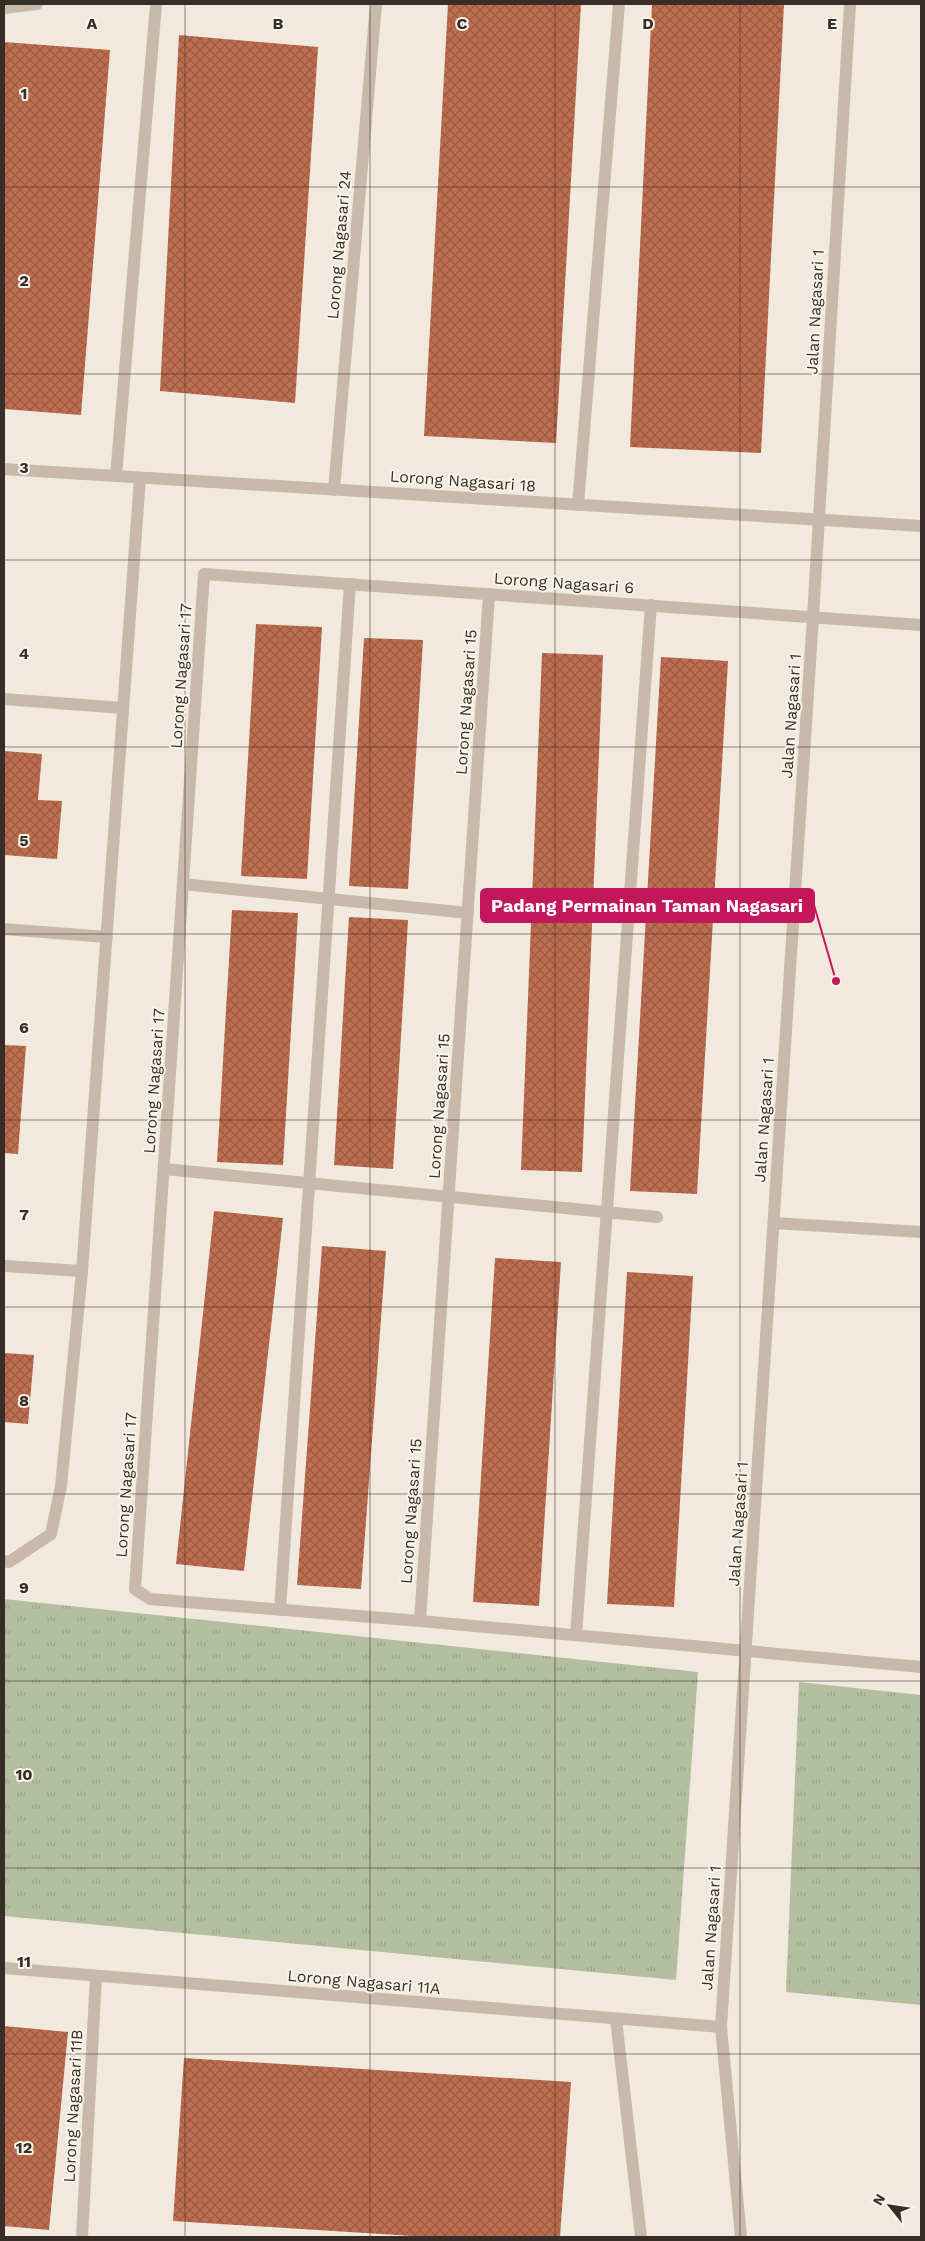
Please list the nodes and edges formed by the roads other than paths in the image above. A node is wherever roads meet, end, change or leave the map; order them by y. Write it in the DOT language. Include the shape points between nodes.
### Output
graph roads {
  1 [pos="37,4"];
  2 [pos="156,4"];
  3 [pos="376,4"];
  4 [pos="619,4"];
  5 [pos="850,4"];
  6 [pos="4,8"];
  7 [pos="4,469"];
  8 [pos="116,476"];
  9 [pos="140,478"];
  10 [pos="334,490"];
  11 [pos="578,505"];
  12 [pos="819,520"];
  13 [pos="921,526"];
  14 [pos="204,574"];
  15 [pos="350,584"];
  16 [pos="490,594"];
  17 [pos="651,605"];
  18 [pos="813,617"];
  19 [pos="921,624"];
  20 [pos="4,698"];
  21 [pos="123,708"];
  22 [pos="183,884"];
  23 [pos="329,900"];
  24 [pos="468,913"];
  25 [pos="4,929"];
  26 [pos="106,937"];
  27 [pos="164,1170"];
  28 [pos="309,1184"];
  29 [pos="449,1197"];
  30 [pos="607,1212"];
  31 [pos="657,1217"];
  32 [pos="774,1223"];
  33 [pos="921,1232"];
  34 [pos="4,1266"];
  35 [pos="82,1271"];
  36 [pos="4,1561"];
  37 [pos="280,1610"];
  38 [pos="420,1621"];
  39 [pos="576,1635"];
  40 [pos="746,1652"];
  41 [pos="921,1667"];
  42 [pos="4,1968"];
  43 [pos="96,1976"];
  44 [pos="616,2019"];
  45 [pos="721,2028"];
  46 [pos="82,2237"];
  47 [pos="641,2237"];
  48 [pos="741,2237"];
  1 -- 6 [label="street"];
  2 -- 8 [label="street"];
  3 -- 10 [label="street, Lorong Nagasari 24"];
  4 -- 11 [label="street"];
  5 -- 12 [label="street, Jalan Nagasari 1"];
  7 -- 8 [label="street, Lorong Nagasari 18"];
  8 -- 9 [label="street, Lorong Nagasari 18"];
  9 -- 10 [label="street, Lorong Nagasari 18"];
  9 -- 21 [label="street"];
  10 -- 11 [label="street, Lorong Nagasari 18"];
  11 -- 12 [label="street, Lorong Nagasari 18"];
  12 -- 13 [label="street, Lorong Nagasari 18"];
  12 -- 18 [label="street, Jalan Nagasari 1"];
  14 -- 15 [label="street, Lorong Nagasari 6"];
  14 -- 22 [label="street, Lorong Nagasari 17"];
  15 -- 16 [label="street, Lorong Nagasari 6"];
  15 -- 23 [label="street"];
  16 -- 17 [label="street, Lorong Nagasari 6"];
  16 -- 24 [label="street, Lorong Nagasari 15"];
  17 -- 18 [label="street, Lorong Nagasari 6"];
  17 -- 30 [label="street"];
  18 -- 19 [label="street, Lorong Nagasari 6"];
  18 -- 32 [label="street, Jalan Nagasari 1"];
  20 -- 21 [label="street"];
  21 -- 26 [label="street"];
  22 -- 23 [label="street"];
  22 -- 27 [label="street, Lorong Nagasari 17"];
  23 -- 24 [label="street"];
  23 -- 28 [label="street"];
  24 -- 29 [label="street, Lorong Nagasari 15"];
  25 -- 26 [label="street"];
  26 -- 35 [label="street"];
  27 -- 28 [label="street"];
  27 -- 37 [label="street, Lorong Nagasari 17" via="136,1589 150,1599"];
  28 -- 29 [label="street"];
  28 -- 37 [label="street"];
  29 -- 30 [label="street"];
  29 -- 38 [label="street, Lorong Nagasari 15"];
  30 -- 31 [label="street"];
  30 -- 39 [label="street"];
  32 -- 33 [label="street"];
  32 -- 40 [label="street, Jalan Nagasari 1"];
  34 -- 35 [label="street"];
  35 -- 36 [label="street" via="61,1486 51,1534 9,1562"];
  37 -- 38 [label="street"];
  38 -- 39 [label="street"];
  39 -- 40 [label="street"];
  40 -- 41 [label="street"];
  40 -- 45 [label="street, Jalan Nagasari 1"];
  42 -- 43 [label="street, Lorong Nagasari 11A"];
  43 -- 44 [label="street, Lorong Nagasari 11A"];
  43 -- 46 [label="street, Lorong Nagasari 11B"];
  44 -- 45 [label="street, Lorong Nagasari 11A"];
  44 -- 47 [label="street"];
  45 -- 48 [label="street, Jalan Nagasari 1"];
}
